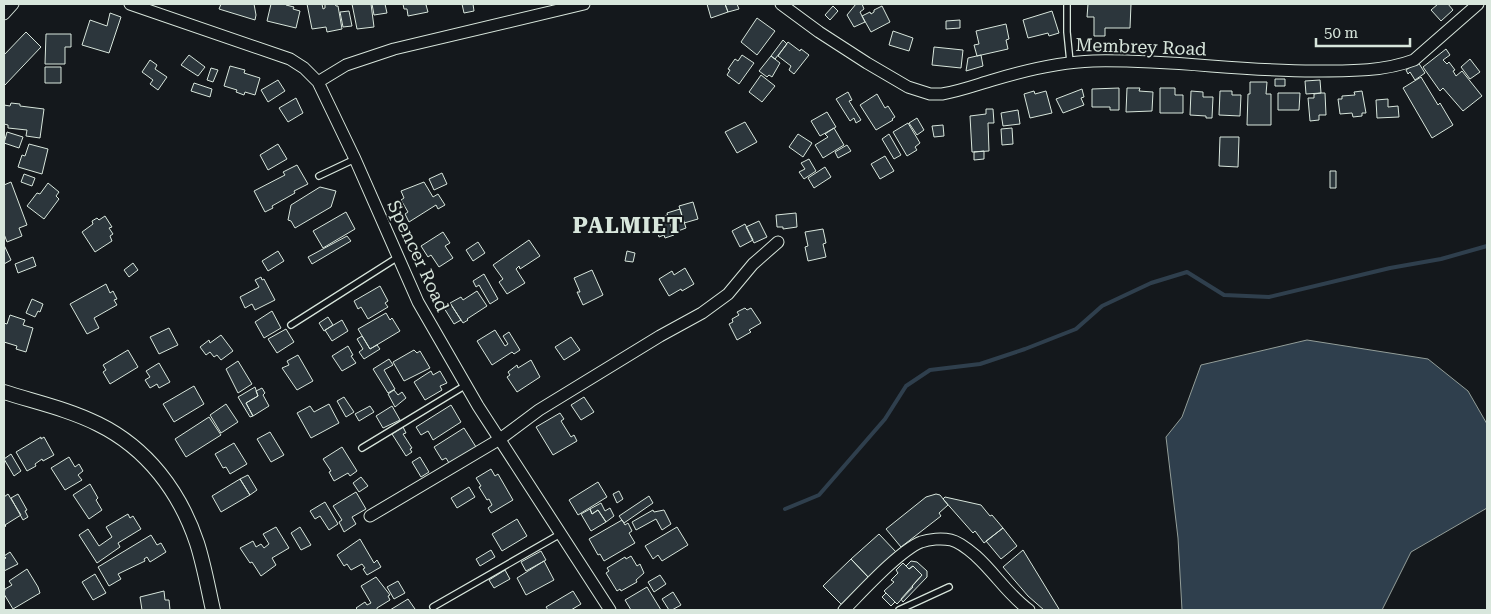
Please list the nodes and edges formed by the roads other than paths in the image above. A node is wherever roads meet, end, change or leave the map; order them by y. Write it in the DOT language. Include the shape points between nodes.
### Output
graph roads {
  1 [pos="13,4"];
  2 [pos="130,4"];
  3 [pos="584,4"];
  4 [pos="781,4"];
  5 [pos="1067,4"];
  6 [pos="1478,4"];
  7 [pos="4,14"];
  8 [pos="1070,62"];
  9 [pos="318,82"];
  10 [pos="355,159"];
  11 [pos="319,176"];
  12 [pos="778,242"];
  13 [pos="398,257"];
  14 [pos="291,325"];
  15 [pos="466,385"];
  16 [pos="4,392"];
  17 [pos="500,439"];
  18 [pos="362,448"];
  19 [pos="370,516"];
  20 [pos="562,533"];
  21 [pos="950,587"];
  22 [pos="433,607"];
  23 [pos="212,610"];
  24 [pos="610,610"];
  25 [pos="844,610"];
  26 [pos="899,610"];
  27 [pos="1029,610"];
  1 -- 7 [label="street"];
  2 -- 9 [label="street, Spencer Road" via="272,51 304,68"];
  3 -- 9 [label="street" via="394,49 346,65"];
  4 -- 8 [label="street, Membrey Road" via="867,63 908,86 930,94 958,91"];
  5 -- 8 [label="lane"];
  6 -- 8 [label="street, Membrey Road" via="1414,60 1384,68 1290,72 1136,61"];
  9 -- 10 [label="street, Spencer Road"];
  10 -- 11 [label="lane"];
  10 -- 13 [label="street, Spencer Road"];
  12 -- 17 [label="street" via="716,304 539,410"];
  13 -- 14 [label="lane"];
  13 -- 15 [label="street, Spencer Road" via="418,302"];
  15 -- 17 [label="street, Spencer Road"];
  15 -- 18 [label="lane"];
  16 -- 23 [label="street" via="98,424 133,446 149,461 186,513 198,546"];
  17 -- 19 [label="street"];
  17 -- 20 [label="street, Spencer Road"];
  20 -- 22 [label="lane"];
  20 -- 24 [label="street, Spencer Road"];
  21 -- 26 [label="lane"];
  25 -- 27 [label="street" via="907,550 921,542 938,539 963,545"];
}
